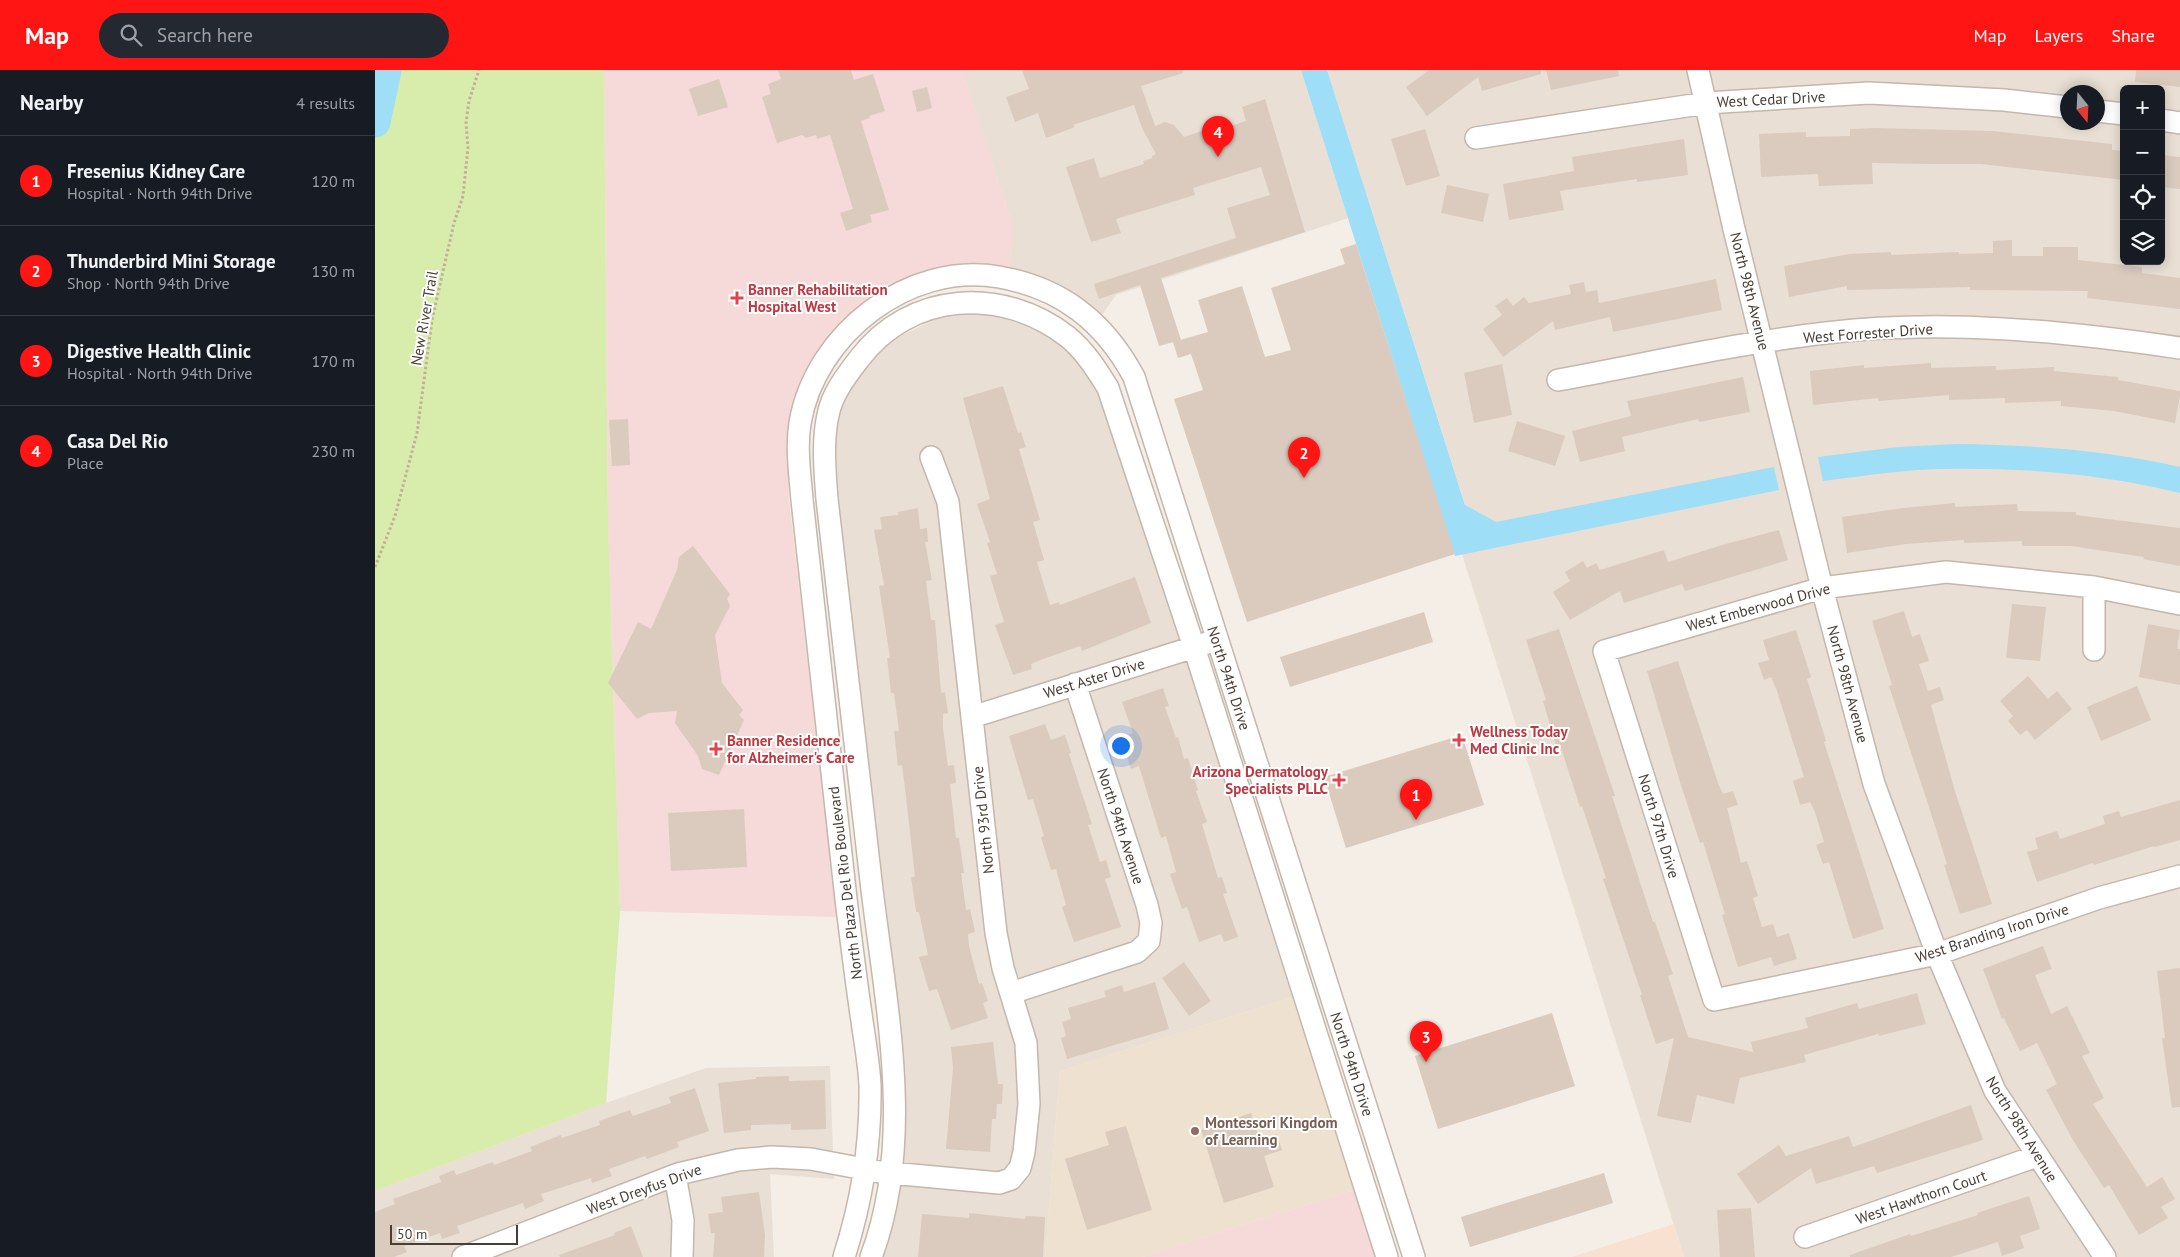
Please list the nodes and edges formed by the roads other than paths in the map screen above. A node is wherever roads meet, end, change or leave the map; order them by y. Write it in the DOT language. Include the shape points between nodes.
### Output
graph roads {
  1 [pos="1698,70"];
  2 [pos="1706,102"];
  3 [pos="2060,106"];
  4 [pos="2105,112"];
  5 [pos="2120,114"];
  6 [pos="2165,121"];
  7 [pos="2180,124"];
  8 [pos="1476,138"];
  9 [pos="1039,287"];
  10 [pos="888,299"];
  11 [pos="1029,314"];
  12 [pos="900,320"];
  13 [pos="1763,343"];
  14 [pos="2180,348"];
  15 [pos="1558,380"];
  16 [pos="931,457"];
  17 [pos="832,538"];
  18 [pos="806,540"];
  19 [pos="2094,586"];
  20 [pos="1823,588"];
  21 [pos="2180,604"];
  22 [pos="1217,640"];
  23 [pos="1194,647"];
  24 [pos="2093,650"];
  25 [pos="1604,651"];
  26 [pos="1075,684"];
  27 [pos="972,717"];
  28 [pos="2180,876"];
  29 [pos="1937,954"];
  30 [pos="1011,993"];
  31 [pos="1714,1000"];
  32 [pos="1337,1016"];
  33 [pos="1313,1023"];
  34 [pos="2037,1156"];
  35 [pos="865,1170"];
  36 [pos="891,1172"];
  37 [pos="675,1175"];
  38 [pos="1011,1179"];
  39 [pos="1805,1237"];
  40 [pos="463,1257"];
  41 [pos="682,1257"];
  42 [pos="844,1257"];
  43 [pos="871,1257"];
  44 [pos="1387,1257"];
  45 [pos="1414,1257"];
  46 [pos="2105,1257"];
  1 -- 2 [label="street, North 98th Avenue"];
  2 -- 3 [label="street, West Cedar Drive" via="1869,94 2004,100"];
  2 -- 8 [label="street, West Cedar Drive"];
  2 -- 13 [label="street, North 98th Avenue"];
  4 -- 5 [label="street"];
  6 -- 7 [label="street"];
  9 -- 10 [label="street, North 94th Drive" via="999,277 964,274 926,282"];
  9 -- 11 [label="street"];
  9 -- 22 [label="street, North 94th Drive" via="1068,302 1095,324 1113,342 1134,376"];
  10 -- 18 [label="street, North Plaza Del Rio Boulevard" via="842,338 813,380 804,402 798,448"];
  11 -- 12 [label="street, North 94th Drive" via="996,305 957,303 918,312"];
  11 -- 23 [label="street, North 94th Drive" via="1069,338 1108,388"];
  12 -- 17 [label="street, North Plaza Del Rio Boulevard" via="857,360 836,391 828,415 825,471"];
  13 -- 14 [label="street, West Forrester Drive" via="1827,333 1946,328 2067,334"];
  13 -- 15 [label="street, West Forrester Drive"];
  13 -- 20 [label="street, North 98th Avenue"];
  16 -- 27 [label="street, North 93rd Drive" via="947,502"];
  17 -- 18 [label="street"];
  17 -- 36 [label="street, North Plaza Del Rio Boulevard" via="892,1058 895,1114"];
  18 -- 35 [label="street, North Plaza Del Rio Boulevard" via="870,1081"];
  19 -- 20 [label="street, West Emberwood Drive" via="1946,572"];
  19 -- 21 [label="street, West Emberwood Drive"];
  19 -- 24 [label="street"];
  20 -- 25 [label="street, West Emberwood Drive"];
  20 -- 29 [label="street, North 98th Avenue" via="1874,784"];
  22 -- 23 [label="street, West Aster Drive"];
  22 -- 32 [label="street, North 94th Drive"];
  23 -- 26 [label="street, West Aster Drive"];
  23 -- 33 [label="street, North 94th Drive"];
  25 -- 31 [label="street, North 97th Drive"];
  26 -- 27 [label="street, West Aster Drive"];
  26 -- 30 [label="street, North 94th Avenue" via="1147,905 1151,923 1149,941 1137,952"];
  27 -- 30 [label="street, North 93rd Drive" via="996,934"];
  28 -- 29 [label="street, West Branding Iron Drive" via="2099,898"];
  29 -- 31 [label="street, West Branding Iron Drive"];
  29 -- 34 [label="street, North 98th Avenue" via="1995,1091"];
  30 -- 38 [label="street, North 93rd Drive" via="1026,1043 1029,1104 1025,1152 1020,1168"];
  32 -- 33 [label="street"];
  32 -- 45 [label="street, North 94th Drive"];
  33 -- 44 [label="street, North 94th Drive"];
  34 -- 39 [label="street, West Hawthorn Court"];
  34 -- 46 [label="street, North 98th Avenue"];
  35 -- 36 [label="street, West Dreyfus Drive"];
  35 -- 37 [label="street, West Dreyfus Drive" via="811,1159 772,1157 738,1160"];
  35 -- 42 [label="street, North Plaza Del Rio Boulevard"];
  36 -- 38 [label="street, West Dreyfus Drive" via="999,1183"];
  36 -- 43 [label="street, North Plaza Del Rio Boulevard"];
  37 -- 40 [label="street, West Dreyfus Drive"];
  37 -- 41 [label="street" via="683,1220"];
}
